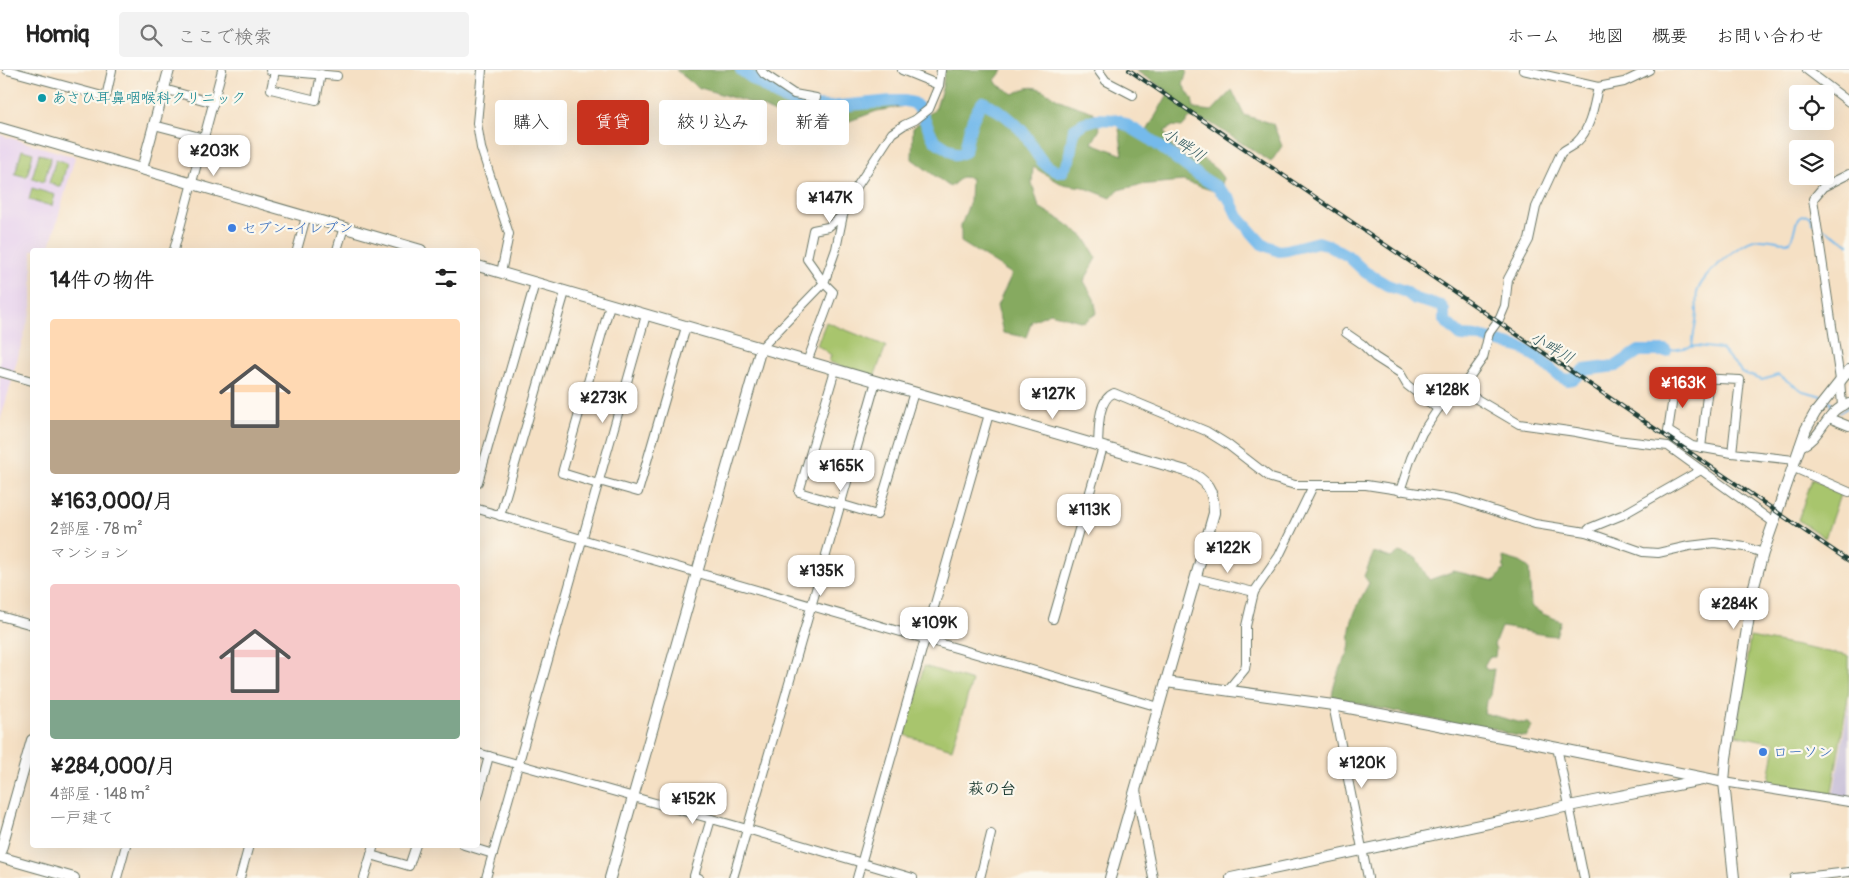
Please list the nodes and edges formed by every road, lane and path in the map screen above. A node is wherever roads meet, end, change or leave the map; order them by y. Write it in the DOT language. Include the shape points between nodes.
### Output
graph roads {
  1 [pos="7,70"];
  2 [pos="112,70"];
  3 [pos="169,70"];
  4 [pos="222,70"];
  5 [pos="482,70"];
  6 [pos="761,70"];
  7 [pos="902,70"];
  8 [pos="941,70"];
  9 [pos="1098,70"];
  10 [pos="1523,70"];
  11 [pos="1649,70"];
  12 [pos="1807,70"];
  13 [pos="272,71"];
  14 [pos="321,74"];
  15 [pos="337,76"];
  16 [pos="939,85"];
  17 [pos="1598,87"];
  18 [pos="164,89"];
  19 [pos="1133,95"];
  20 [pos="816,98"];
  21 [pos="1849,102"];
  22 [pos="214,103"];
  23 [pos="154,125"];
  24 [pos="0,128"];
  25 [pos="204,138"];
  26 [pos="142,169"];
  27 [pos="1849,174"];
  28 [pos="193,184"];
  29 [pos="843,215"];
  30 [pos="306,217"];
  31 [pos="344,228"];
  32 [pos="175,248"];
  33 [pos="298,248"];
  34 [pos="338,248"];
  35 [pos="414,248"];
  36 [pos="480,267"];
  37 [pos="501,273"];
  38 [pos="535,283"];
  39 [pos="824,283"];
  40 [pos="565,292"];
  41 [pos="610,304"];
  42 [pos="646,315"];
  43 [pos="686,326"];
  44 [pos="1346,333"];
  45 [pos="761,348"];
  46 [pos="807,362"];
  47 [pos="835,370"];
  48 [pos="1849,370"];
  49 [pos="0,372"];
  50 [pos="1709,378"];
  51 [pos="30,380"];
  52 [pos="1840,380"];
  53 [pos="876,382"];
  54 [pos="587,387"];
  55 [pos="1458,388"];
  56 [pos="914,392"];
  57 [pos="622,398"];
  58 [pos="1438,409"];
  59 [pos="1838,410"];
  60 [pos="989,414"];
  61 [pos="1849,426"];
  62 [pos="1100,446"];
  63 [pos="1799,447"];
  64 [pos="1701,448"];
  65 [pos="1732,453"];
  66 [pos="1793,463"];
  67 [pos="1701,470"];
  68 [pos="480,475"];
  69 [pos="598,482"];
  70 [pos="1313,486"];
  71 [pos="1400,491"];
  72 [pos="1849,492"];
  73 [pos="841,504"];
  74 [pos="480,510"];
  75 [pos="500,516"];
  76 [pos="1773,522"];
  77 [pos="1586,532"];
  78 [pos="582,540"];
  79 [pos="1763,553"];
  80 [pos="697,573"];
  81 [pos="1196,578"];
  82 [pos="1254,592"];
  83 [pos="812,606"];
  84 [pos="0,616"];
  85 [pos="1053,619"];
  86 [pos="30,624"];
  87 [pos="926,639"];
  88 [pos="1166,682"];
  89 [pos="1227,691"];
  90 [pos="1333,705"];
  91 [pos="1159,707"];
  92 [pos="30,747"];
  93 [pos="1557,747"];
  94 [pos="480,754"];
  95 [pos="489,756"];
  96 [pos="519,765"];
  97 [pos="1708,779"];
  98 [pos="1724,782"];
  99 [pos="1135,786"];
  100 [pos="480,790"];
  101 [pos="633,797"];
  102 [pos="1849,802"];
  103 [pos="1569,806"];
  104 [pos="711,819"];
  105 [pos="747,829"];
  106 [pos="992,834"];
  107 [pos="125,848"];
  108 [pos="249,848"];
  109 [pos="373,848"];
  110 [pos="415,848"];
  111 [pos="474,848"];
  112 [pos="1362,850"];
  113 [pos="493,854"];
  114 [pos="0,855"];
  115 [pos="371,855"];
  116 [pos="862,863"];
  117 [pos="1849,872"];
  118 [pos="74,878"];
  119 [pos="117,878"];
  120 [pos="240,878"];
  121 [pos="364,878"];
  122 [pos="486,878"];
  123 [pos="610,878"];
  124 [pos="699,878"];
  125 [pos="733,878"];
  126 [pos="857,878"];
  127 [pos="913,878"];
  128 [pos="980,878"];
  129 [pos="1110,878"];
  130 [pos="1153,878"];
  131 [pos="1231,878"];
  132 [pos="1368,878"];
  133 [pos="1584,878"];
  134 [pos="1734,878"];
  135 [pos="1794,878"];
  1 -- 2 [label="street" via="106,97"];
  3 -- 18 [label="street"];
  4 -- 22 [label="street"];
  5 -- 37 [label="street" via="478,131 509,234"];
  6 -- 20 [label="street" via="794,94"];
  7 -- 16 [label="street"];
  8 -- 16 [label="street"];
  9 -- 19 [label="street" via="1106,81"];
  10 -- 17 [label="street"];
  11 -- 17 [label="street" via="1624,82"];
  12 -- 21 [label="street"];
  13 -- 14 [label="street"];
  13 -- 14 [label="street" via="271,89 316,100"];
  14 -- 15 [label="street"];
  16 -- 29 [label="street" via="928,110 892,133 858,184"];
  17 -- 55 [label="street" via="1584,133 1561,153 1538,202 1529,240 1508,278 1505,306 1489,335 1482,358 1476,370"];
  18 -- 22 [label="street"];
  18 -- 23 [label="street"];
  22 -- 25 [label="street"];
  23 -- 25 [label="street"];
  23 -- 26 [label="street"];
  24 -- 26 [label="street"];
  25 -- 28 [label="street"];
  26 -- 28 [label="street"];
  27 -- 52 [label="street" via="1823,187 1813,199"];
  28 -- 30 [label="street"];
  28 -- 32 [label="street"];
  29 -- 39 [label="street"];
  29 -- 39 [label="street" via="828,227 813,230 807,259"];
  30 -- 31 [label="street"];
  30 -- 33 [label="street"];
  31 -- 34 [label="street"];
  31 -- 35 [label="street"];
  36 -- 37 [label="street"];
  37 -- 38 [label="street"];
  38 -- 40 [label="street"];
  38 -- 68 [label="street"];
  39 -- 45 [label="street"];
  39 -- 46 [label="street" via="833,292"];
  40 -- 41 [label="street"];
  40 -- 75 [label="street"];
  41 -- 42 [label="street"];
  41 -- 54 [label="street"];
  42 -- 43 [label="street"];
  42 -- 57 [label="street"];
  43 -- 45 [label="street"];
  43 -- 69 [label="street" via="638,492"];
  44 -- 58 [label="street" via="1400,373 1407,385"];
  45 -- 46 [label="street"];
  45 -- 80 [label="street"];
  46 -- 47 [label="street"];
  47 -- 53 [label="street"];
  47 -- 73 [label="street" via="799,492"];
  48 -- 52 [label="street"];
  49 -- 51 [label="street"];
  50 -- 64 [label="street"];
  50 -- 64 [label="street" via="1676,377 1668,431"];
  50 -- 65 [label="street" via="1740,380"];
  52 -- 59 [label="street"];
  52 -- 63 [label="street" via="1810,421"];
  53 -- 56 [label="street"];
  53 -- 73 [label="street"];
  54 -- 57 [label="street"];
  54 -- 69 [label="street" via="562,473"];
  55 -- 58 [label="street"];
  55 -- 67 [label="street" via="1519,424 1668,446"];
  56 -- 60 [label="street"];
  56 -- 73 [label="street" via="877,515"];
  57 -- 69 [label="street"];
  58 -- 71 [label="street" via="1422,433"];
  59 -- 61 [label="street"];
  59 -- 63 [label="street" via="1806,446"];
  60 -- 62 [label="street"];
  60 -- 87 [label="street"];
  62 -- 70 [label="street" via="1103,407 1109,395 1114,393 1206,431 1271,478"];
  62 -- 81 [label="street" via="1186,471 1206,484 1214,500 1214,513"];
  62 -- 85 [label="street"];
  63 -- 66 [label="street"];
  64 -- 65 [label="street"];
  65 -- 66 [label="street"];
  66 -- 72 [label="street"];
  66 -- 76 [label="street"];
  67 -- 76 [label="street"];
  67 -- 77 [label="street"];
  69 -- 78 [label="street"];
  70 -- 71 [label="street" via="1366,485"];
  70 -- 82 [label="street" via="1279,556"];
  71 -- 77 [label="street" via="1457,500 1535,524"];
  73 -- 83 [label="street"];
  74 -- 75 [label="street"];
  75 -- 78 [label="street"];
  76 -- 79 [label="street"];
  77 -- 79 [label="street" via="1643,552 1658,553 1714,543"];
  78 -- 80 [label="street"];
  78 -- 96 [label="street"];
  79 -- 98 [label="street" via="1754,586"];
  80 -- 83 [label="street"];
  80 -- 101 [label="street"];
  81 -- 82 [label="street"];
  81 -- 88 [label="street"];
  82 -- 89 [label="street" via="1246,626 1245,668"];
  83 -- 87 [label="street"];
  83 -- 105 [label="street"];
  84 -- 86 [label="street"];
  87 -- 91 [label="street"];
  87 -- 116 [label="street"];
  88 -- 89 [label="street"];
  88 -- 91 [label="street"];
  89 -- 90 [label="street"];
  90 -- 93 [label="street"];
  90 -- 112 [label="street"];
  91 -- 99 [label="street"];
  92 -- 114 [label="street"];
  93 -- 97 [label="street"];
  93 -- 103 [label="street"];
  94 -- 95 [label="street"];
  95 -- 96 [label="street"];
  95 -- 100 [label="street"];
  96 -- 101 [label="street"];
  96 -- 113 [label="street"];
  97 -- 98 [label="street"];
  97 -- 103 [label="street"];
  98 -- 102 [label="street"];
  98 -- 134 [label="street"];
  99 -- 129 [label="street"];
  99 -- 130 [label="street"];
  101 -- 104 [label="street"];
  101 -- 123 [label="street"];
  103 -- 112 [label="street"];
  103 -- 133 [label="street"];
  104 -- 105 [label="street"];
  104 -- 124 [label="street" via="694,876"];
  105 -- 116 [label="street"];
  105 -- 125 [label="street"];
  106 -- 128 [label="street"];
  107 -- 119 [label="street"];
  108 -- 120 [label="street"];
  109 -- 115 [label="street"];
  110 -- 115 [label="street" via="409,866"];
  111 -- 113 [label="street"];
  112 -- 131 [label="street"];
  112 -- 132 [label="street"];
  113 -- 122 [label="street"];
  114 -- 118 [label="street"];
  115 -- 121 [label="street"];
  116 -- 126 [label="street"];
  116 -- 127 [label="street"];
  117 -- 135 [label="street"];
}
